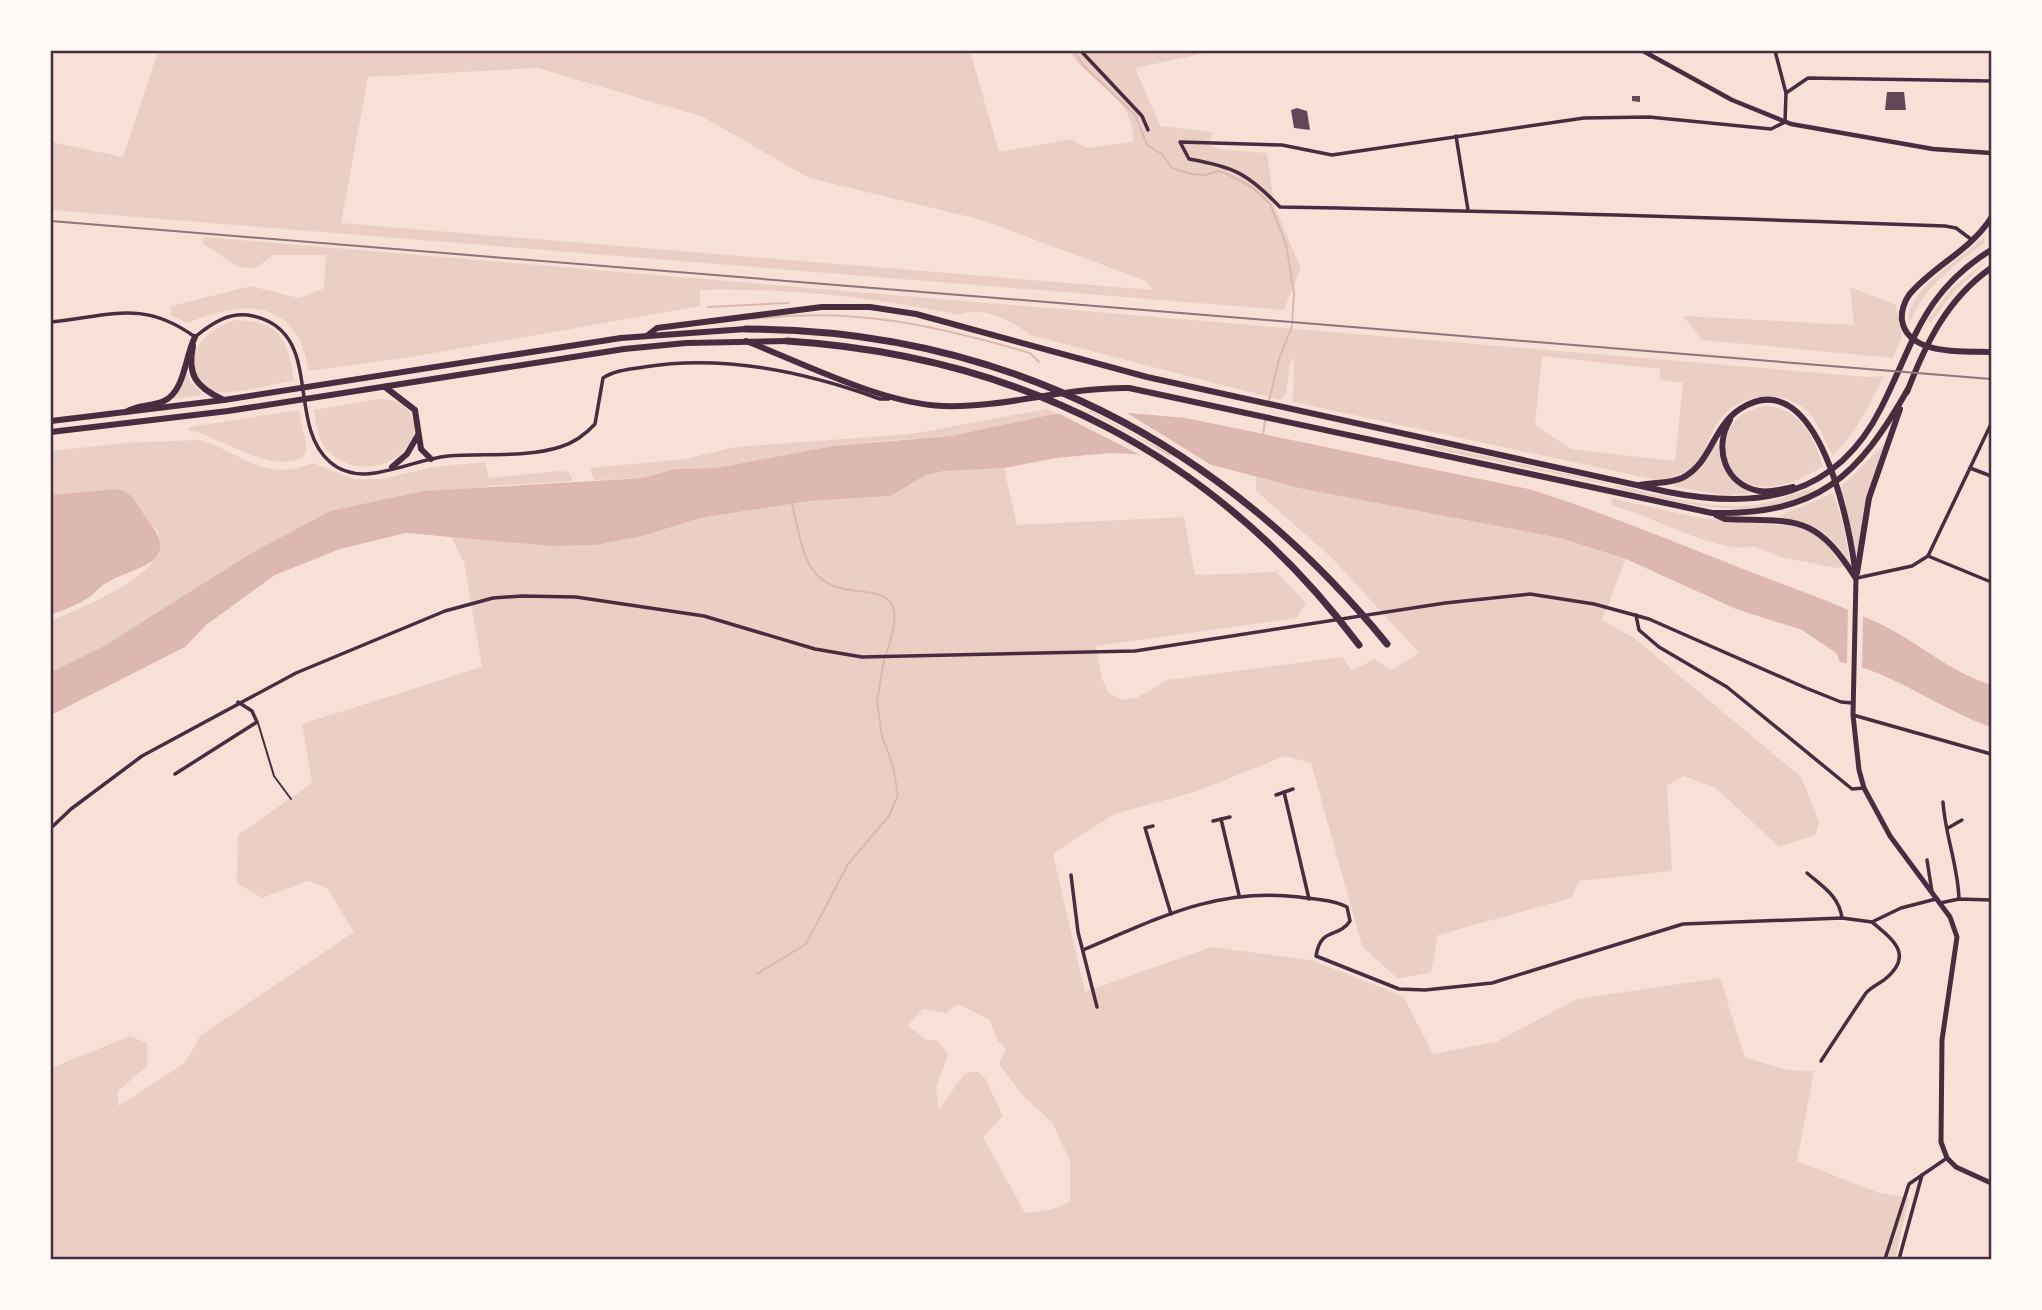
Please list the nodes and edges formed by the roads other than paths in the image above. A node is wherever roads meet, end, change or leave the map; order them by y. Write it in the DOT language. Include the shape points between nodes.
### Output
graph roads {
  1 [pos="1082,51"];
  2 [pos="1643,51"];
  3 [pos="1775,51"];
  4 [pos="1651,53"];
  5 [pos="1991,81"];
  6 [pos="1786,93"];
  7 [pos="1786,122"];
  8 [pos="1148,130"];
  9 [pos="1456,136"];
  10 [pos="1991,153"];
  11 [pos="1468,210"];
  12 [pos="1991,218"];
  13 [pos="1973,241"];
  14 [pos="1991,250"];
  15 [pos="1991,268"];
  16 [pos="51,322"];
  17 [pos="746,329"];
  18 [pos="648,335"];
  19 [pos="195,337"];
  20 [pos="746,341"];
  21 [pos="787,341"];
  22 [pos="1991,352"];
  23 [pos="384,387"];
  24 [pos="1908,389"];
  25 [pos="897,398"];
  26 [pos="224,400"];
  27 [pos="124,413"];
  28 [pos="1733,415"];
  29 [pos="51,421"];
  30 [pos="1991,424"];
  31 [pos="51,432"];
  32 [pos="418,433"];
  33 [pos="431,459"];
  34 [pos="392,467"];
  35 [pos="1970,468"];
  36 [pos="1991,476"];
  37 [pos="1637,485"];
  38 [pos="1805,485"];
  39 [pos="1712,513"];
  40 [pos="1928,556"];
  41 [pos="1856,578"];
  42 [pos="1991,582"];
  43 [pos="1636,615"];
  44 [pos="1387,644"];
  45 [pos="1359,645"];
  46 [pos="238,702"];
  47 [pos="1853,703"];
  48 [pos="1853,715"];
  49 [pos="257,722"];
  50 [pos="1991,754"];
  51 [pos="175,774"];
  52 [pos="1864,788"];
  53 [pos="1293,789"];
  54 [pos="1284,792"];
  55 [pos="1276,795"];
  56 [pos="291,799"];
  57 [pos="1943,802"];
  58 [pos="1230,817"];
  59 [pos="1221,819"];
  60 [pos="1962,820"];
  61 [pos="1213,821"];
  62 [pos="1153,826"];
  63 [pos="51,828"];
  64 [pos="1948,828"];
  65 [pos="1927,860"];
  66 [pos="1807,873"];
  67 [pos="1071,875"];
  68 [pos="1239,895"];
  69 [pos="1309,899"];
  70 [pos="1936,899"];
  71 [pos="1959,899"];
  72 [pos="1991,900"];
  73 [pos="1171,914"];
  74 [pos="1842,918"];
  75 [pos="1872,922"];
  76 [pos="1083,950"];
  77 [pos="1097,1007"];
  78 [pos="1821,1061"];
  79 [pos="1947,1158"];
  80 [pos="1922,1175"];
  81 [pos="1991,1183"];
  82 [pos="1885,1259"];
  83 [pos="1899,1259"];
  1 -- 8 [label="street" via="1142,116"];
  2 -- 4 [label="street"];
  3 -- 6 [label="street"];
  4 -- 7 [label="street" via="1732,100"];
  5 -- 6 [label="street" via="1808,78"];
  6 -- 7 [label="street"];
  7 -- 9 [label="street" via="1770,129 1650,117 1584,118"];
  7 -- 10 [label="street" via="1933,149"];
  9 -- 11 [label="street"];
  9 -- 11 [label="street" via="1332,155 1282,145 1180,142 1189,159 1223,165 1253,180 1280,207"];
  11 -- 13 [label="street" via="1945,226"];
  12 -- 13 [label="main road"];
  13 -- 22 [label="main road" via="1910,294 1902,320 1906,332 1919,343"];
  14 -- 38 [label="main road" via="1951,282 1924,316 1871,426 1846,457"];
  15 -- 24 [label="main road" via="1965,288 1937,325"];
  16 -- 19 [label="street" via="151,313"];
  17 -- 18 [label="main road"];
  17 -- 44 [label="highway" via="832,331 937,350 1039,383 1114,415 1215,478 1290,538"];
  18 -- 26 [label="main road"];
  18 -- 37 [label="main road" via="657,328 774,311 870,307 939,320 1146,377"];
  19 -- 26 [label="main road" via="191,373 197,385"];
  19 -- 27 [label="main road" via="167,400"];
  19 -- 34 [label="street" via="231,316 273,323 291,342 300,363 309,426 320,452 346,471 362,474"];
  20 -- 21 [label="main road"];
  20 -- 23 [label="main road" via="624,349"];
  20 -- 25 [label="main road"];
  21 -- 45 [label="highway" via="936,362 1010,384 1107,426 1197,481 1265,538"];
  23 -- 31 [label="main road"];
  23 -- 32 [label="main road" via="415,410"];
  24 -- 39 [label="main road" via="1879,438 1850,471 1819,492 1769,510"];
  24 -- 41 [label="main road" via="1869,498"];
  25 -- 33 [label="street" via="880,399 791,372 664,363 603,378 595,424 554,449"];
  25 -- 39 [label="main road" via="970,406 1080,390 1129,388"];
  26 -- 27 [label="main road"];
  27 -- 29 [label="main road"];
  28 -- 37 [label="main road" via="1719,428 1694,470 1672,481"];
  28 -- 38 [label="main road" via="1723,435 1722,450 1735,479 1764,492"];
  28 -- 41 [label="main road" via="1752,404 1771,401 1790,406 1806,419 1843,512"];
  30 -- 35 [label="street"];
  32 -- 33 [label="main road" via="421,449"];
  32 -- 34 [label="main road" via="407,454"];
  33 -- 34 [label="street"];
  35 -- 36 [label="street"];
  35 -- 40 [label="street"];
  37 -- 38 [label="main road" via="1740,502"];
  39 -- 41 [label="main road" via="1725,519 1805,525 1836,547"];
  40 -- 41 [label="street" via="1912,566"];
  40 -- 42 [label="street"];
  41 -- 47 [label="main road"];
  43 -- 46 [label="street" via="1530,594 1114,653 880,656 835,653 704,616 588,598 493,598 445,611"];
  43 -- 47 [label="street" via="1813,691"];
  43 -- 52 [label="street" via="1639,631 1659,647 1727,687 1852,789"];
  46 -- 49 [label="street" via="253,711"];
  46 -- 63 [label="street" via="135,760"];
  47 -- 48 [label="main road"];
  48 -- 50 [label="street"];
  48 -- 52 [label="main road"];
  49 -- 51 [label="street"];
  49 -- 56 [label="lane" via="274,776"];
  52 -- 70 [label="main road" via="1901,853"];
  53 -- 54 [label="street"];
  54 -- 55 [label="street"];
  54 -- 69 [label="street"];
  57 -- 64 [label="street"];
  58 -- 59 [label="street"];
  59 -- 61 [label="street"];
  59 -- 68 [label="street"];
  60 -- 64 [label="street"];
  62 -- 73 [label="street" via="1144,828"];
  64 -- 71 [label="street"];
  65 -- 70 [label="street"];
  66 -- 74 [label="street" via="1834,896"];
  67 -- 76 [label="street"];
  68 -- 69 [label="street"];
  68 -- 73 [label="street"];
  69 -- 74 [label="street" via="1340,904 1351,915 1346,927 1325,936 1316,956 1399,989 1425,990 1492,983 1684,924"];
  70 -- 71 [label="street"];
  70 -- 75 [label="street"];
  70 -- 79 [label="main road" via="1957,937 1942,1040 1939,1129"];
  71 -- 72 [label="street"];
  73 -- 76 [label="street"];
  74 -- 75 [label="street"];
  75 -- 78 [label="street" via="1894,940 1900,962 1867,991"];
  76 -- 77 [label="street"];
  79 -- 80 [label="street"];
  79 -- 81 [label="main road" via="1964,1172"];
  80 -- 82 [label="street" via="1906,1189"];
  80 -- 83 [label="street"];
}
